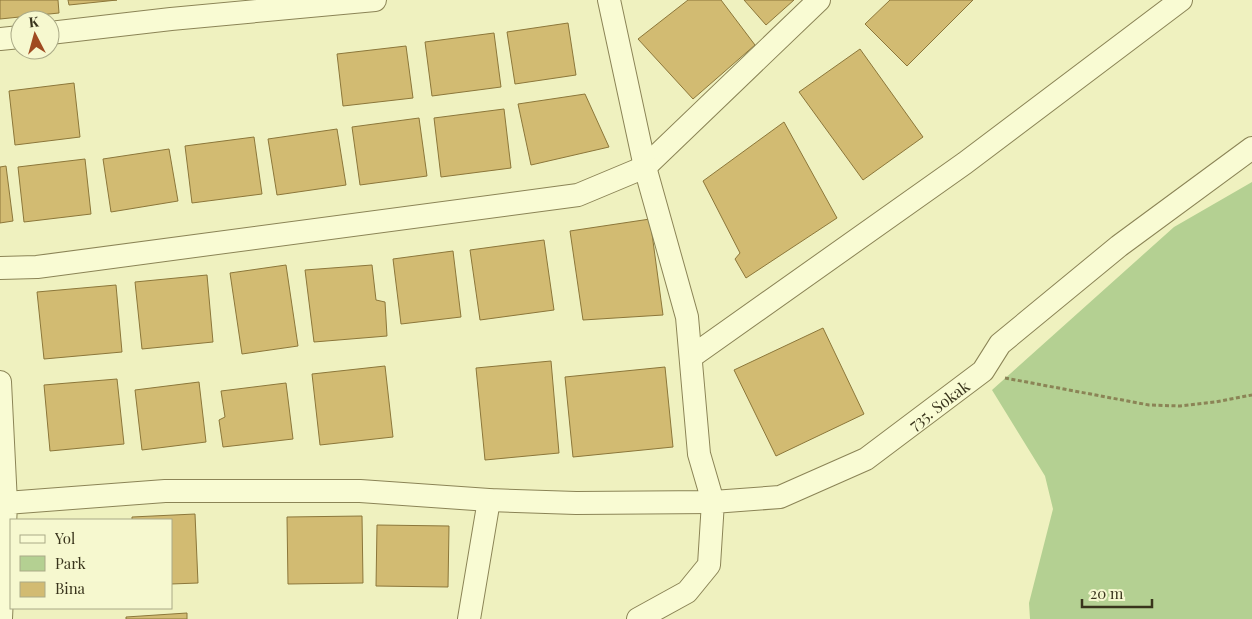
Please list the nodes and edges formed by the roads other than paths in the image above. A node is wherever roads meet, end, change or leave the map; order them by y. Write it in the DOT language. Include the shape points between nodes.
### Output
graph roads {
  1 [pos="375,0"];
  2 [pos="609,0"];
  3 [pos="819,0"];
  4 [pos="1181,0"];
  5 [pos="60,32"];
  6 [pos="1252,148"];
  7 [pos="645,167"];
  8 [pos="0,268"];
  9 [pos="691,357"];
  10 [pos="0,382"];
  11 [pos="489,500"];
  12 [pos="713,502"];
  13 [pos="3,504"];
  14 [pos="1,619"];
  15 [pos="469,619"];
  16 [pos="638,619"];
  1 -- 5 [label="street"];
  2 -- 7 [label="street"];
  3 -- 7 [label="street"];
  4 -- 9 [label="street" via="965,163"];
  6 -- 12 [label="street, 735. Sokak" via="1119,246 1000,344 983,371 866,459 780,497"];
  7 -- 8 [label="street" via="578,196 37,267"];
  7 -- 9 [label="street" via="687,317"];
  9 -- 12 [label="street" via="700,454"];
  10 -- 13 [label="street"];
  11 -- 12 [label="street, 735. Sokak"];
  11 -- 13 [label="street, 735. Sokak" via="360,491 165,491"];
  11 -- 15 [label="street"];
  12 -- 16 [label="street" via="709,565 687,592"];
  13 -- 14 [label="street"];
}
